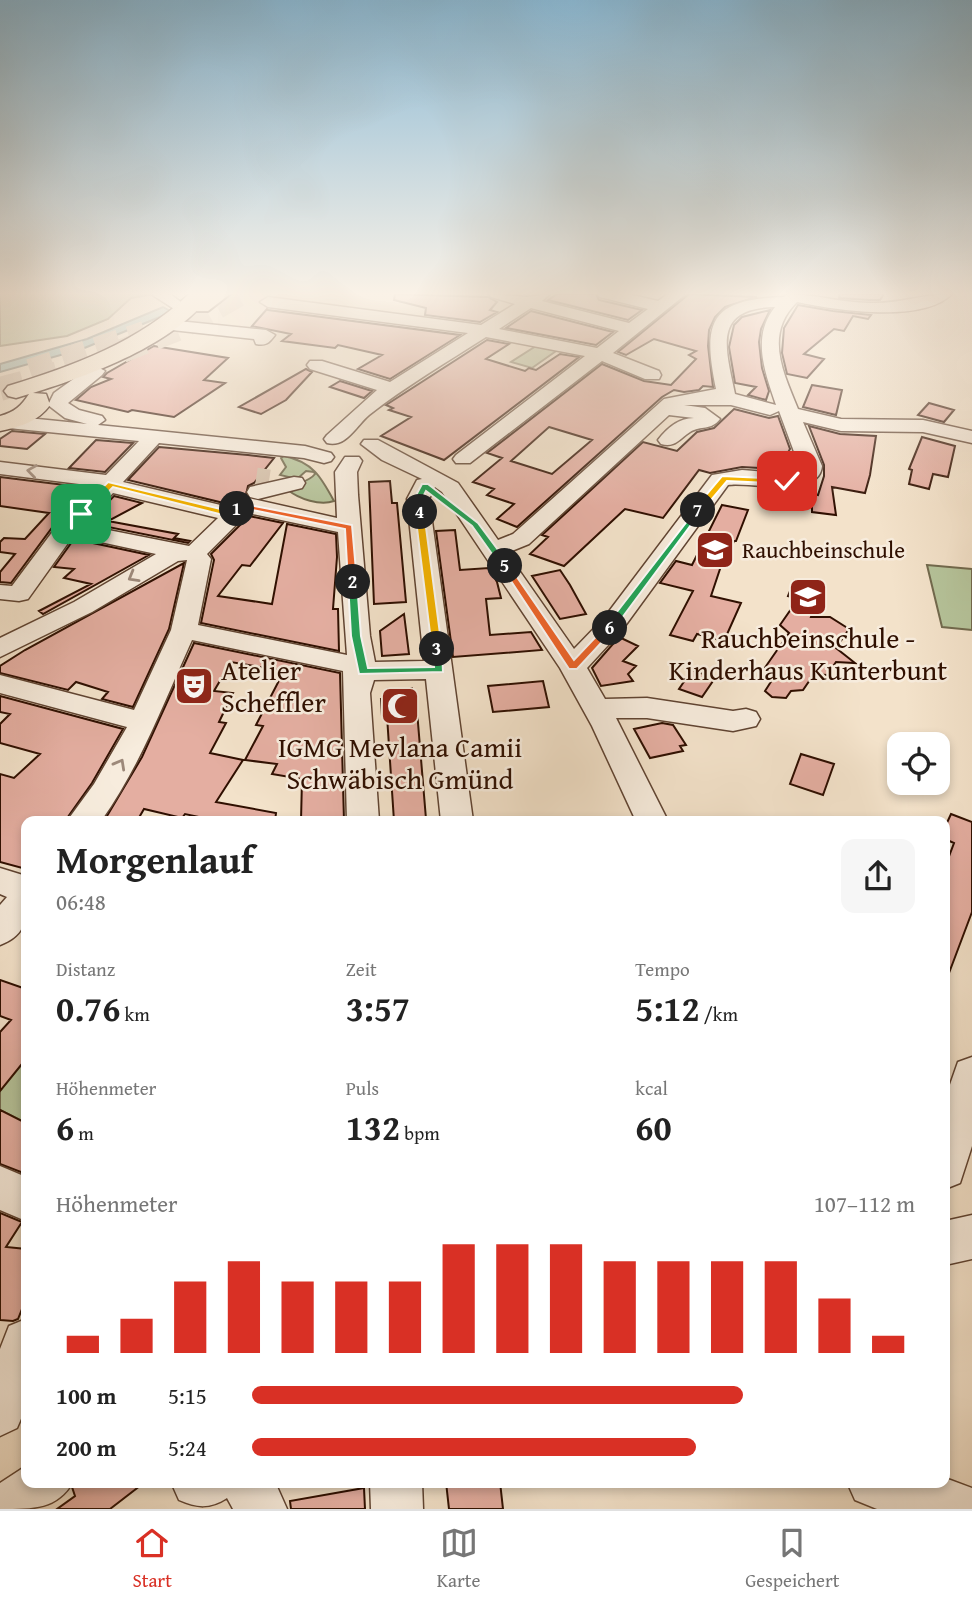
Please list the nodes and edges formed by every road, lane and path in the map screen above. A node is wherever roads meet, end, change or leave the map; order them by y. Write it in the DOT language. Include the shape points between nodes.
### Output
graph roads {
  1 [pos="90,364"];
  2 [pos="110,364"];
  3 [pos="328,364"];
  4 [pos="432,364"];
  5 [pos="586,364"];
  6 [pos="626,364"];
  7 [pos="722,364"];
  8 [pos="773,364"];
  9 [pos="96,372"];
  10 [pos="652,375"];
  11 [pos="680,386"];
  12 [pos="381,397"];
  13 [pos="727,400"];
  14 [pos="770,409"];
  15 [pos="662,411"];
  16 [pos="12,414"];
  17 [pos="792,414"];
  18 [pos="99,421"];
  19 [pos="155,436"];
  20 [pos="971,437"];
  21 [pos="668,440"];
  22 [pos="258,442"];
  23 [pos="322,443"];
  24 [pos="361,451"];
  25 [pos="282,456"];
  26 [pos="463,459"];
  27 [pos="959,461"];
  28 [pos="0,468"];
  29 [pos="394,470"];
  30 [pos="111,484"];
  31 [pos="425,485"];
  32 [pos="261,494"];
  33 [pos="347,495"];
  34 [pos="475,524"];
  35 [pos="67,527"];
  36 [pos="349,527"];
  37 [pos="494,550"];
  38 [pos="187,553"];
  39 [pos="0,592"];
  40 [pos="184,629"];
  41 [pos="0,649"];
  42 [pos="573,667"];
  43 [pos="439,670"];
  44 [pos="358,676"];
  45 [pos="0,684"];
  46 [pos="597,709"];
  47 [pos="746,719"];
  48 [pos="144,722"];
  49 [pos="87,816"];
  50 [pos="363,816"];
  51 [pos="456,816"];
  52 [pos="650,816"];
  53 [pos="0,881"];
  54 [pos="21,887"];
  55 [pos="21,904"];
  56 [pos="0,930"];
  57 [pos="972,1075"];
  58 [pos="950,1151"];
  59 [pos="0,1187"];
  60 [pos="21,1198"];
  61 [pos="972,1237"];
  62 [pos="950,1242"];
  63 [pos="16,1349"];
  64 [pos="0,1411"];
  65 [pos="38,1488"];
  66 [pos="249,1488"];
  67 [pos="396,1488"];
  68 [pos="895,1488"];
  69 [pos="8,1509"];
  70 [pos="261,1509"];
  71 [pos="397,1509"];
  72 [pos="960,1509"];
  1 -- 16 [label="main road" via="58,378"];
  2 -- 9 [label="main road"];
  3 -- 12 [label="street" via="322,367"];
  4 -- 12 [label="street"];
  5 -- 26 [label="street"];
  6 -- 10 [label="street"];
  7 -- 13 [label="street"];
  8 -- 17 [label="street"];
  9 -- 16 [label="main road"];
  9 -- 18 [label="street" via="66,392 58,405"];
  11 -- 13 [label="street"];
  12 -- 23 [label="street"];
  12 -- 24 [label="street" via="360,427"];
  13 -- 14 [label="street"];
  13 -- 15 [label="street" via="678,400"];
  15 -- 21 [label="street" via="698,412 710,419 687,424"];
  15 -- 37 [label="street" via="521,539"];
  16 -- 18 [label="street"];
  16 -- 19 [label="street"];
  17 -- 20 [label="street" via="841,425 923,426"];
  17 -- 42 [label="street" via="811,471 787,481 720,480 613,624"];
  18 -- 22 [label="street"];
  19 -- 22 [label="street"];
  19 -- 30 [label="street"];
  20 -- 27 [label="street"];
  22 -- 23 [label="street"];
  22 -- 23 [label="street"];
  22 -- 33 [label="street" via="307,459"];
  23 -- 24 [label="street"];
  23 -- 33 [label="street"];
  24 -- 29 [label="street"];
  24 -- 33 [label="street" via="347,467"];
  24 -- 34 [label="street" via="437,477"];
  25 -- 32 [label="street" via="283,465"];
  30 -- 28 [label="street, one-way"];
  29 -- 31 [label="street"];
  29 -- 33 [label="street" via="362,473"];
  30 -- 32 [label="street"];
  30 -- 35 [label="street"];
  31 -- 34 [label="street"];
  31 -- 43 [label="street" via="418,499"];
  32 -- 36 [label="street"];
  32 -- 38 [label="street"];
  33 -- 36 [label="street"];
  34 -- 37 [label="street"];
  35 -- 38 [label="street"];
  35 -- 39 [label="street" via="19,594"];
  36 -- 44 [label="street"];
  37 -- 42 [label="street"];
  38 -- 40 [label="street" via="199,559"];
  38 -- 41 [label="street, one-way"];
  40 -- 44 [label="street"];
  40 -- 48 [label="street"];
  42 -- 46 [label="street"];
  43 -- 44 [label="street"];
  43 -- 51 [label="street"];
  44 -- 50 [label="street"];
  45 -- 48 [label="street"];
  46 -- 47 [label="street" via="647,708"];
  46 -- 52 [label="street"];
  49 -- 48 [label="street, one-way"];
  53 -- 54 [label="street"];
  55 -- 56 [label="street"];
  57 -- 58 [label="street"];
  59 -- 60 [label="street"];
  61 -- 62 [label="street"];
  63 -- 64 [label="street"];
  65 -- 69 [label="street"];
  66 -- 70 [label="street"];
  67 -- 71 [label="street"];
  68 -- 72 [label="street"];
}
